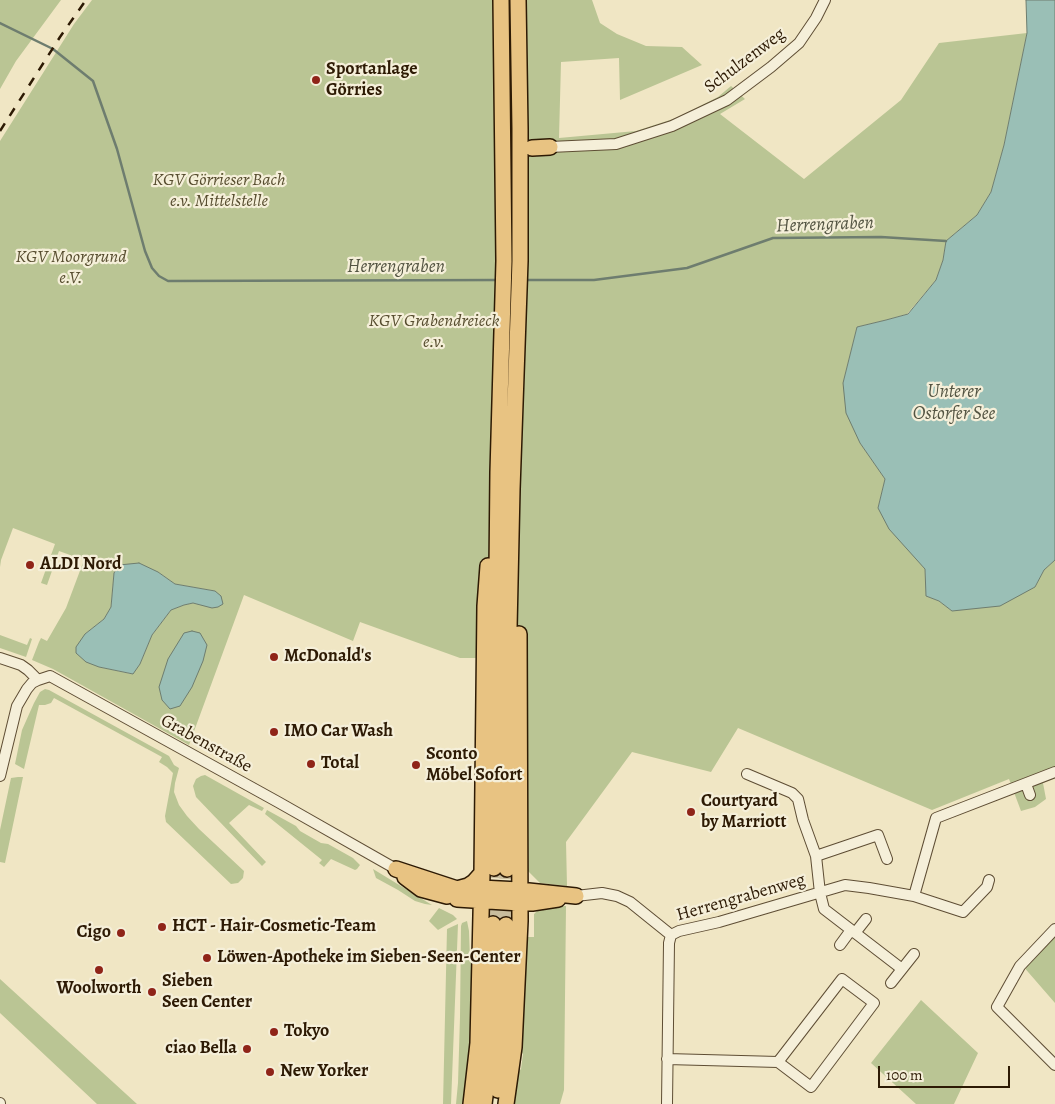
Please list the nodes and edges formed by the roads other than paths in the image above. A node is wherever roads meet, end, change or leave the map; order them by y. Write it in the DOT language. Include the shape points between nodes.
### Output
graph roads {
  1 [pos="501,0"];
  2 [pos="518,0"];
  3 [pos="825,0"];
  4 [pos="520,130"];
  5 [pos="550,147"];
  6 [pos="532,148"];
  7 [pos="520,231"];
  8 [pos="511,293"];
  9 [pos="509,370"];
  10 [pos="0,658"];
  11 [pos="38,680"];
  12 [pos="1055,772"];
  13 [pos="747,774"];
  14 [pos="0,776"];
  15 [pos="1026,784"];
  16 [pos="1030,795"];
  17 [pos="816,856"];
  18 [pos="887,860"];
  19 [pos="396,869"];
  20 [pos="989,880"];
  21 [pos="820,892"];
  22 [pos="457,894"];
  23 [pos="503,896"];
  24 [pos="576,896"];
  25 [pos="914,896"];
  26 [pos="866,918"];
  27 [pos="1055,929"];
  28 [pos="853,932"];
  29 [pos="671,935"];
  30 [pos="840,945"];
  31 [pos="914,954"];
  32 [pos="902,969"];
  33 [pos="892,983"];
  34 [pos="667,1059"];
  35 [pos="778,1062"];
  36 [pos="1055,1065"];
  37 [pos="471,1104"];
  38 [pos="484,1104"];
  39 [pos="497,1104"];
  40 [pos="506,1104"];
  41 [pos="667,1104"];
  1 -- 8 [label="highway" via="504,261"];
  2 -- 4 [label="highway"];
  3 -- 5 [label="street, Schulzenweg" via="799,43 727,100 672,126 616,144"];
  4 -- 6 [label="highway"];
  4 -- 7 [label="highway"];
  5 -- 6 [label="highway"];
  6 -- 7 [label="highway" via="524,167"];
  7 -- 8 [label="highway" via="520,261"];
  8 -- 9 [label="highway"];
  9 -- 23 [label="highway" via="512,489"];
  9 -- 23 [label="highway" via="494,418 485,606"];
  10 -- 11 [label="street" via="21,665"];
  11 -- 14 [label="street" via="27,689 17,706"];
  11 -- 19 [label="street, Grabenstraße" via="50,676"];
  12 -- 15 [label="street"];
  13 -- 17 [label="street, Herrengrabenweg" via="792,793 798,799"];
  15 -- 16 [label="street"];
  15 -- 25 [label="street" via="936,818"];
  17 -- 18 [label="street, Herrengrabenweg" via="878,835"];
  17 -- 21 [label="street, Herrengrabenweg"];
  19 -- 22 [label="highway"];
  20 -- 25 [label="street, Herrengrabenweg" via="987,887 962,912"];
  21 -- 25 [label="street, Herrengrabenweg" via="845,886"];
  21 -- 28 [label="street, Herrengrabenweg" via="824,909"];
  21 -- 29 [label="street, Herrengrabenweg" via="720,922 679,930"];
  22 -- 23 [label="highway"];
  22 -- 23 [label="highway" via="474,882"];
  23 -- 24 [label="highway"];
  23 -- 37 [label="highway"];
  23 -- 38 [label="highway"];
  23 -- 39 [label="highway" via="504,1003"];
  23 -- 40 [label="highway" via="514,1047"];
  24 -- 29 [label="street" via="602,893 617,896 630,902"];
  26 -- 28 [label="street"];
  27 -- 36 [label="street" via="1020,966 997,1007"];
  28 -- 30 [label="street"];
  28 -- 32 [label="street, Herrengrabenweg"];
  29 -- 34 [label="street"];
  31 -- 32 [label="street"];
  32 -- 33 [label="street"];
  34 -- 35 [label="street"];
  34 -- 41 [label="street"];
  35 -- 35 [label="street" via="842,979 874,1003 811,1087"];
}
